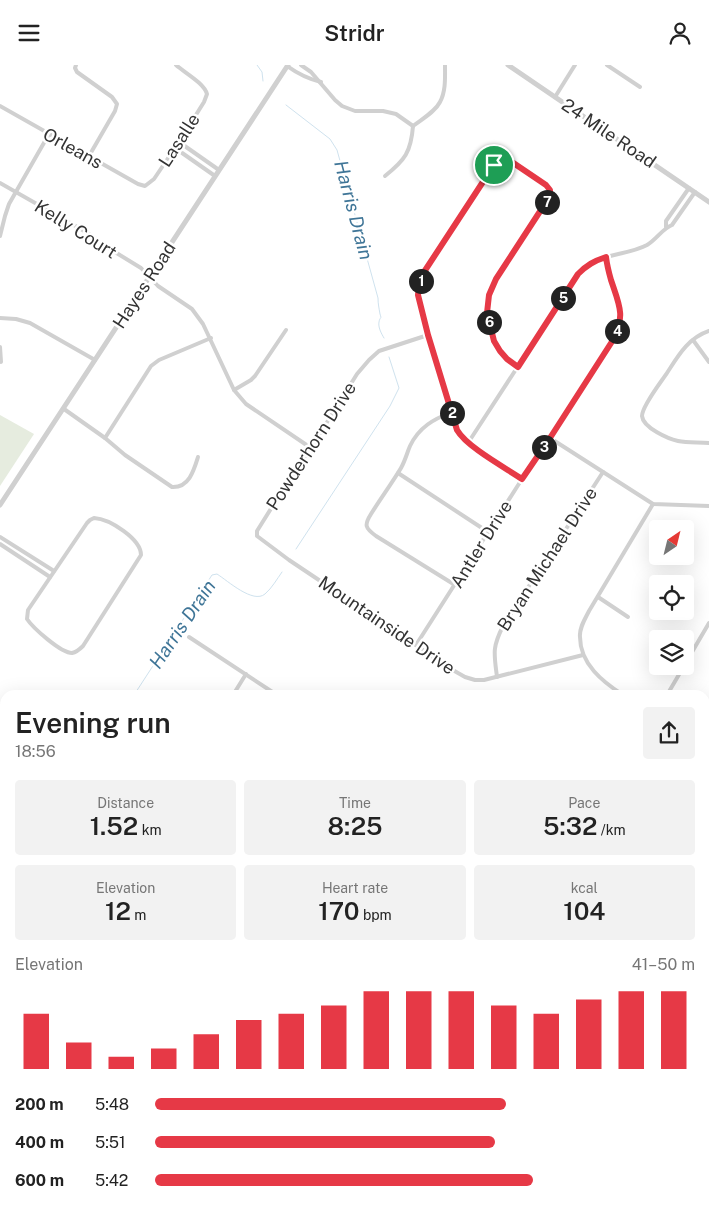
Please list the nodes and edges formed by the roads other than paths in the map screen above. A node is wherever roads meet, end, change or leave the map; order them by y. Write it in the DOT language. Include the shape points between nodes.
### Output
graph roads {
  1 [pos="76,65"];
  2 [pos="176,65"];
  3 [pos="301,65"];
  4 [pos="445,65"];
  5 [pos="508,65"];
  6 [pos="575,65"];
  7 [pos="607,65"];
  8 [pos="288,66"];
  9 [pos="321,82"];
  10 [pos="640,87"];
  11 [pos="555,97"];
  12 [pos="0,106"];
  13 [pos="413,126"];
  14 [pos="49,134"];
  15 [pos="179,142"];
  16 [pos="175,148"];
  17 [pos="89,156"];
  18 [pos="220,170"];
  19 [pos="215,176"];
  20 [pos="385,177"];
  21 [pos="0,183"];
  22 [pos="147,186"];
  23 [pos="689,188"];
  24 [pos="16,192"];
  25 [pos="695,192"];
  26 [pos="709,202"];
  27 [pos="666,227"];
  28 [pos="0,236"];
  29 [pos="606,257"];
  30 [pos="150,277"];
  31 [pos="0,318"];
  32 [pos="286,330"];
  33 [pos="709,331"];
  34 [pos="428,335"];
  35 [pos="211,338"];
  36 [pos="693,340"];
  37 [pos="0,347"];
  38 [pos="95,360"];
  39 [pos="1,362"];
  40 [pos="709,362"];
  41 [pos="518,367"];
  42 [pos="234,390"];
  43 [pos="64,409"];
  44 [pos="452,412"];
  45 [pos="104,438"];
  46 [pos="550,438"];
  47 [pos="468,443"];
  48 [pos="709,443"];
  49 [pos="311,448"];
  50 [pos="198,457"];
  51 [pos="603,472"];
  52 [pos="398,473"];
  53 [pos="522,479"];
  54 [pos="653,504"];
  55 [pos="0,505"];
  56 [pos="709,507"];
  57 [pos="488,532"];
  58 [pos="0,537"];
  59 [pos="0,544"];
  60 [pos="23,552"];
  61 [pos="20,557"];
  62 [pos="54,571"];
  63 [pos="307,573"];
  64 [pos="50,577"];
  65 [pos="455,585"];
  66 [pos="598,597"];
  67 [pos="628,617"];
  68 [pos="709,623"];
  69 [pos="189,637"];
  70 [pos="416,645"];
  71 [pos="694,648"];
  72 [pos="583,655"];
  73 [pos="246,675"];
  74 [pos="679,675"];
  75 [pos="498,677"];
  76 [pos="236,690"];
  77 [pos="269,690"];
  78 [pos="615,690"];
  79 [pos="671,690"];
  1 -- 17 [label="street" via="77,72 117,104"];
  2 -- 15 [label="street, Lasalle" via="208,92"];
  3 -- 9 [label="street"];
  4 -- 13 [label="street" via="445,85 440,102"];
  5 -- 11 [label="street, 24 Mile Road"];
  6 -- 11 [label="street"];
  7 -- 10 [label="street"];
  8 -- 9 [label="street" via="311,80"];
  8 -- 18 [label="street, Hayes Road"];
  9 -- 13 [label="street" via="342,106 355,111 396,114"];
  11 -- 23 [label="street, 24 Mile Road"];
  12 -- 14 [label="street, Orleans"];
  13 -- 20 [label="street" via="407,153"];
  14 -- 17 [label="street, Orleans"];
  14 -- 24 [label="street"];
  15 -- 16 [label="street, Lasalle"];
  15 -- 18 [label="street"];
  16 -- 19 [label="street"];
  16 -- 22 [label="street, Lasalle"];
  17 -- 22 [label="street, Orleans" via="143,187"];
  18 -- 19 [label="street, Hayes Road"];
  19 -- 30 [label="street, Hayes Road"];
  21 -- 24 [label="street, Kelly Court"];
  23 -- 25 [label="street, 24 Mile Road"];
  23 -- 27 [label="street" via="666,221"];
  24 -- 28 [label="street"];
  24 -- 30 [label="street, Kelly Court" via="86,232"];
  25 -- 26 [label="street, 24 Mile Road"];
  25 -- 27 [label="street" via="672,225"];
  27 -- 29 [label="street" via="658,237 638,249"];
  29 -- 41 [label="street" via="578,274"];
  29 -- 46 [label="street, Antler Drive" via="619,303 621,319 617,334"];
  30 -- 35 [label="street, Kelly Court" via="194,311"];
  30 -- 38 [label="street, Hayes Road"];
  31 -- 38 [label="street" via="30,323"];
  32 -- 42 [label="street" via="255,376"];
  33 -- 36 [label="street"];
  34 -- 41 [label="street" via="418,295 424,272 497,161 509,160 550,190 548,200 489,295 487,313 494,341 507,359"];
  34 -- 44 [label="street"];
  34 -- 49 [label="street, Powderhorn Drive" via="379,351 369,360"];
  35 -- 42 [label="street, Kelly Court"];
  35 -- 45 [label="street" via="151,366"];
  36 -- 40 [label="street"];
  36 -- 48 [label="street" via="686,345 651,396 642,417 658,433 678,441"];
  37 -- 39 [label="street"];
  38 -- 43 [label="street, Hayes Road"];
  41 -- 47 [label="street"];
  42 -- 49 [label="street" via="246,404"];
  43 -- 45 [label="street"];
  43 -- 55 [label="street, Hayes Road"];
  44 -- 47 [label="street" via="457,430"];
  44 -- 52 [label="street" via="434,419 418,433"];
  45 -- 50 [label="street" via="172,487 185,483"];
  46 -- 51 [label="street"];
  46 -- 53 [label="street, Antler Drive"];
  47 -- 53 [label="street"];
  49 -- 63 [label="street, Powderhorn Drive" via="257,531 257,535"];
  51 -- 54 [label="street"];
  51 -- 75 [label="street, Bryan Michael Drive" via="503,625 494,651"];
  52 -- 57 [label="street"];
  52 -- 65 [label="street" via="367,520 368,531"];
  53 -- 57 [label="street, Antler Drive"];
  54 -- 56 [label="street"];
  54 -- 66 [label="street"];
  57 -- 65 [label="street, Antler Drive"];
  58 -- 60 [label="street"];
  59 -- 61 [label="street"];
  60 -- 61 [label="street"];
  60 -- 62 [label="street"];
  61 -- 64 [label="street"];
  62 -- 64 [label="street"];
  62 -- 64 [label="street" via="84,527 94,518 123,531 140,550 136,565 76,652 62,650 27,619 28,610"];
  63 -- 70 [label="street, Mountainside Drive"];
  65 -- 70 [label="street, Antler Drive"];
  66 -- 67 [label="street"];
  66 -- 72 [label="street" via="582,624"];
  68 -- 71 [label="street"];
  69 -- 73 [label="street"];
  70 -- 75 [label="street, Mountainside Drive" via="465,677 484,680"];
  72 -- 75 [label="street, Mountainside Drive"];
  72 -- 78 [label="street" via="604,683"];
  73 -- 76 [label="street"];
  73 -- 77 [label="street"];
  74 -- 79 [label="street"];
}
